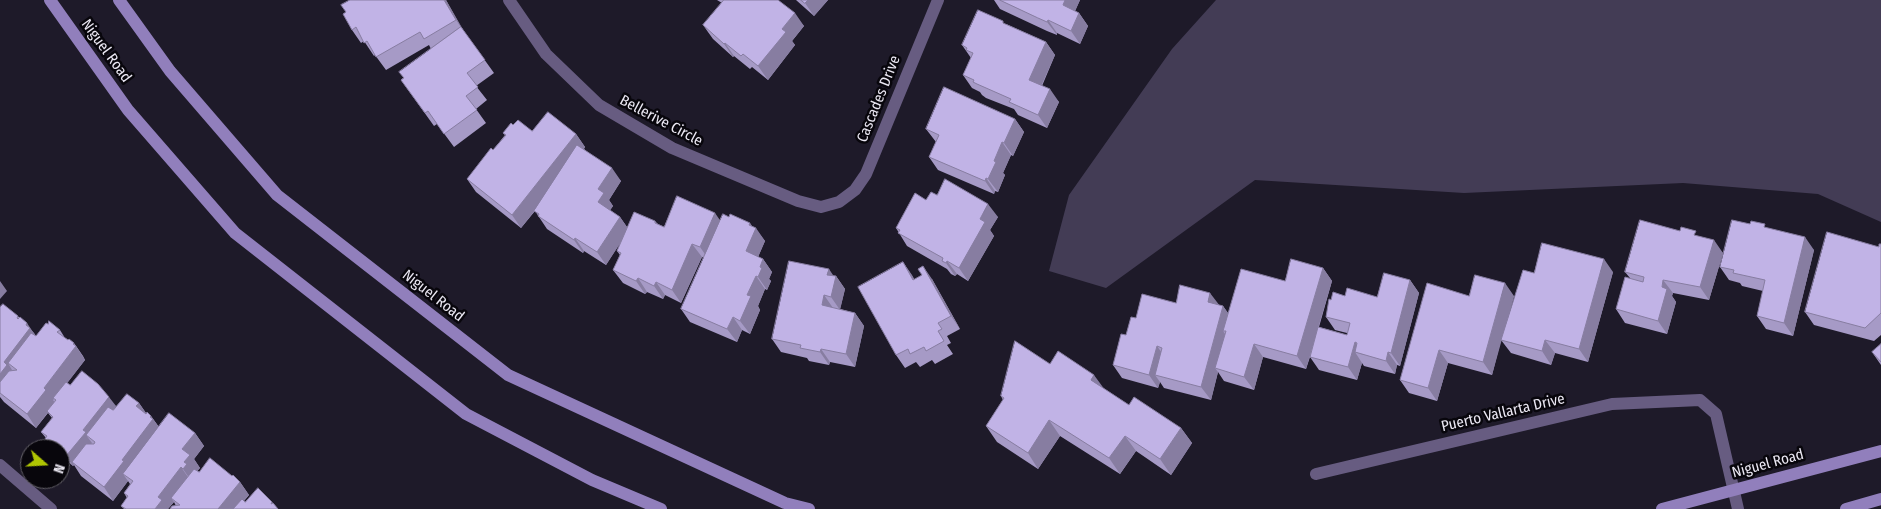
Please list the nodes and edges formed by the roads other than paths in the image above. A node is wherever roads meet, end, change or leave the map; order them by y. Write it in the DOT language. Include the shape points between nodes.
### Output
graph roads {
  1 [pos="50,0"];
  2 [pos="119,0"];
  3 [pos="509,0"];
  4 [pos="938,0"];
  5 [pos="839,202"];
  6 [pos="1881,451"];
  7 [pos="0,465"];
  8 [pos="1316,474"];
  9 [pos="1733,490"];
  10 [pos="1881,499"];
  11 [pos="51,509"];
  12 [pos="661,509"];
  13 [pos="809,509"];
  14 [pos="1662,509"];
  15 [pos="1738,509"];
  16 [pos="1846,509"];
  1 -- 12 [label="main road, Niguel Road" via="128,110 235,233 466,414 592,480"];
  2 -- 13 [label="main road, Niguel Road" via="170,71 277,195 508,375 785,503"];
  3 -- 5 [label="street, Bellerive Circle" via="546,54 599,106 672,148 773,191 821,207"];
  4 -- 5 [label="street, Cascades Drive" via="866,174"];
  6 -- 9 [label="main road, Niguel Road"];
  7 -- 11 [label="street"];
  8 -- 9 [label="street, Puerto Vallarta Drive" via="1612,404 1700,400 1716,414"];
  9 -- 14 [label="main road, Niguel Road"];
  9 -- 15 [label="street"];
  10 -- 16 [label="main road"];
}
